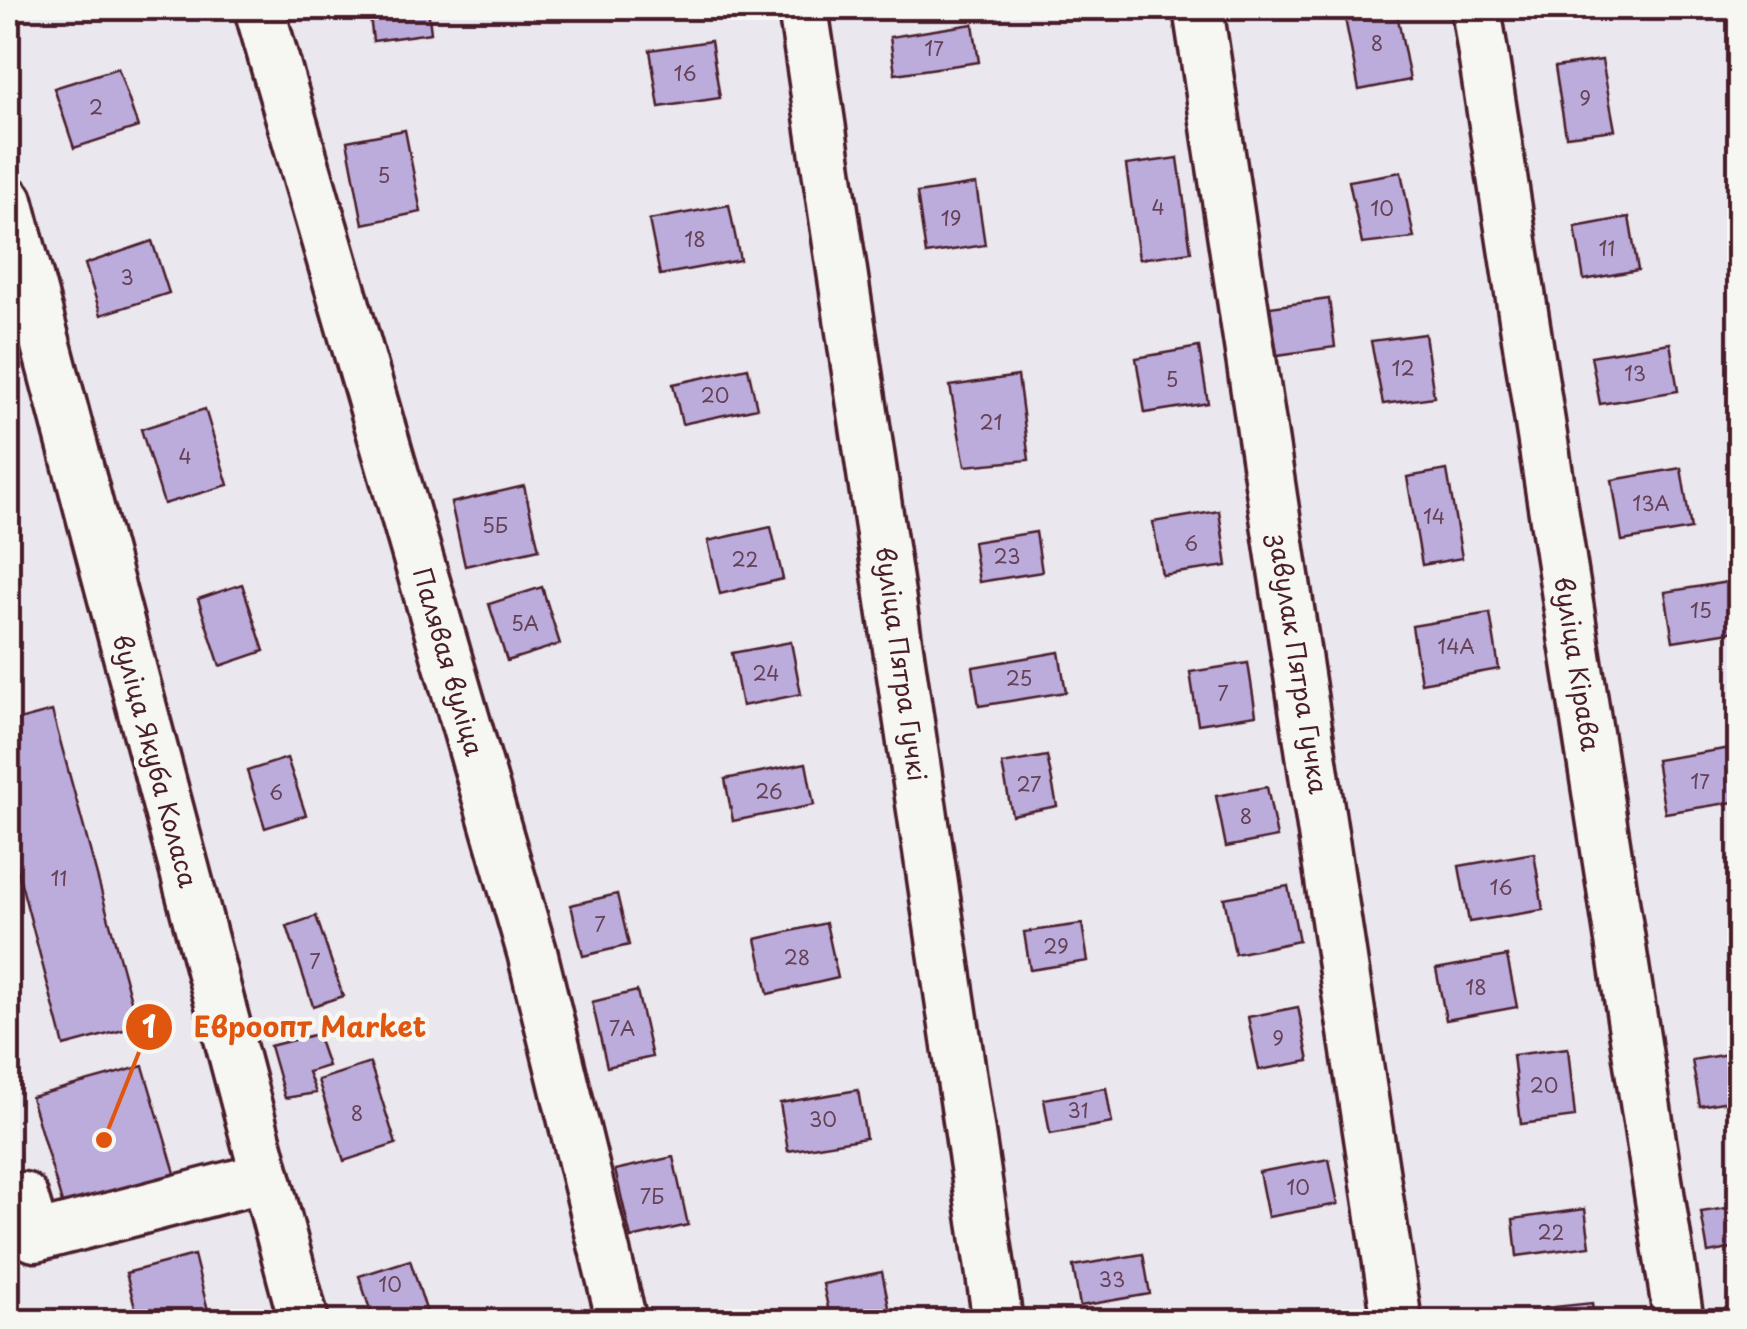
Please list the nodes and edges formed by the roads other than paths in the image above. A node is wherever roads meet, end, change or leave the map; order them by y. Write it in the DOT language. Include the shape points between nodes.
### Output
graph roads {
  1 [pos="258,8"];
  2 [pos="803,8"];
  3 [pos="1198,8"];
  4 [pos="1476,8"];
  5 [pos="8,201"];
  6 [pos="265,1177"];
  7 [pos="23,1197"];
  8 [pos="304,1322"];
  9 [pos="622,1322"];
  10 [pos="998,1322"];
  11 [pos="1398,1322"];
  12 [pos="1679,1322"];
  1 -- 9 [label="street, Палявая вуліца" via="532,952"];
  2 -- 10 [label="street, вуліца Пятра Гучкі"];
  3 -- 11 [label="street, завулак Пятра Гучка"];
  4 -- 12 [label="street, вуліца Кірава"];
  5 -- 6 [label="street, вуліца Якуба Коласа"];
  6 -- 7 [label="street" via="35,1237"];
  6 -- 8 [label="street, вуліца Якуба Коласа"];
}
